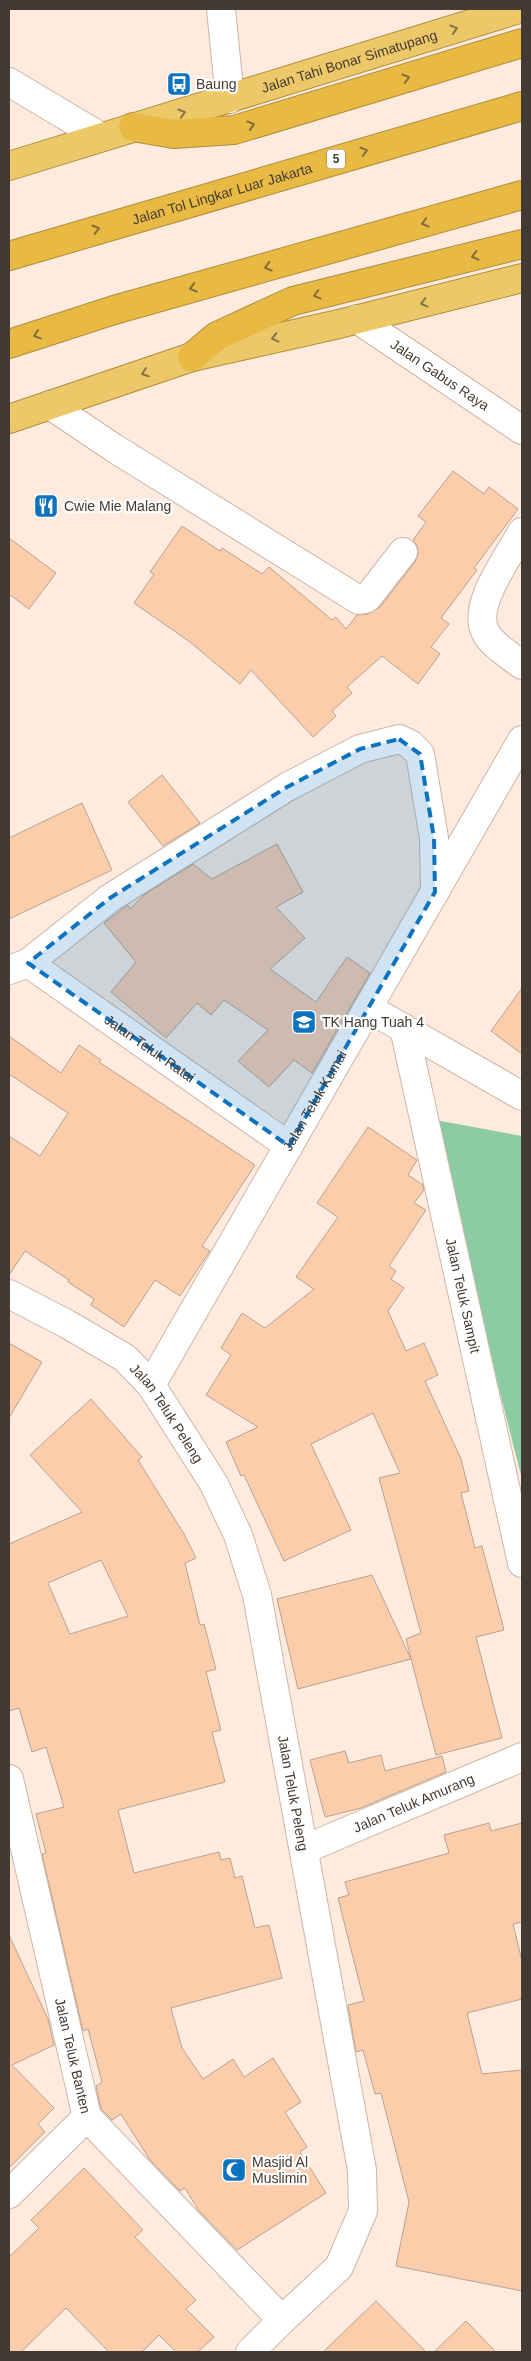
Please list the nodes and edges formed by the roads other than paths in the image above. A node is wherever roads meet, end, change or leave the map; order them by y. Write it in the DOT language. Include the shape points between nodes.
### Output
graph roads {
  1 [pos="221,9"];
  2 [pos="519,9"];
  3 [pos="522,43"];
  4 [pos="9,82"];
  5 [pos="230,99"];
  6 [pos="522,106"];
  7 [pos="133,127"];
  8 [pos="101,137"];
  9 [pos="9,166"];
  10 [pos="522,195"];
  11 [pos="522,244"];
  12 [pos="9,256"];
  13 [pos="522,278"];
  14 [pos="357,319"];
  15 [pos="9,344"];
  16 [pos="192,357"];
  17 [pos="50,405"];
  18 [pos="9,419"];
  19 [pos="522,430"];
  20 [pos="522,532"];
  21 [pos="403,552"];
  22 [pos="522,665"];
  23 [pos="522,740"];
  24 [pos="435,892"];
  25 [pos="18,966"];
  26 [pos="368,1008"];
  27 [pos="404,1028"];
  28 [pos="522,1096"];
  29 [pos="289,1146"];
  30 [pos="9,1294"];
  31 [pos="151,1385"];
  32 [pos="522,1563"];
  33 [pos="522,1757"];
  34 [pos="9,1779"];
  35 [pos="305,1848"];
  36 [pos="18,1858"];
  37 [pos="87,2116"];
  38 [pos="9,2194"];
  39 [pos="282,2320"];
  40 [pos="250,2352"];
  1 -- 5 [label="street"];
  5 -- 2 [label="highway, Jalan Tahi Bonar Simatupang, one-way"];
  7 -- 3 [label="highway, one-way" via="174,134 234,130"];
  4 -- 8 [label="street"];
  7 -- 5 [label="highway, Jalan Tahi Bonar Simatupang, one-way"];
  12 -- 6 [label="highway, Jalan Tol Lingkar Luar Jakarta / 5, one-way"];
  7 -- 8 [label="highway, Jalan Tahi Bonar Simatupang"];
  8 -- 9 [label="highway, Jalan Tahi Bonar Simatupang"];
  10 -- 15 [label="highway, one-way" via="114,310"];
  11 -- 16 [label="highway, one-way" via="293,301 218,336"];
  13 -- 14 [label="highway, one-way"];
  14 -- 16 [label="highway, one-way"];
  14 -- 19 [label="street, Jalan Gabus Raya"];
  16 -- 17 [label="highway, one-way"];
  17 -- 18 [label="highway"];
  17 -- 21 [label="street" via="358,600 368,597"];
  20 -- 22 [label="street" via="483,602 481,616 485,632"];
  23 -- 24 [label="street, Jalan Teluk Kumai"];
  24 -- 25 [label="street" via="434,838 420,754 399,739 360,749 287,787 110,898"];
  24 -- 26 [label="street, Jalan Teluk Kumai"];
  25 -- 29 [label="street, Jalan Teluk Ratai"];
  26 -- 27 [label="street"];
  26 -- 29 [label="street, Jalan Teluk Kumai"];
  27 -- 28 [label="street"];
  27 -- 32 [label="street, Jalan Teluk Sampit"];
  29 -- 31 [label="street, Jalan Teluk Kumai"];
  30 -- 31 [label="street, Jalan Teluk Peleng" via="125,1358"];
  31 -- 35 [label="street, Jalan Teluk Peleng" via="214,1484 238,1535 257,1595"];
  33 -- 35 [label="street, Jalan Teluk Amurang"];
  34 -- 36 [label="street, Jalan Teluk Banten"];
  35 -- 39 [label="street, Jalan Teluk Peleng" via="362,2170 363,2211 339,2267"];
  36 -- 37 [label="street, Jalan Teluk Banten"];
  37 -- 38 [label="street"];
  37 -- 39 [label="street, Jalan Teluk Banten"];
  39 -- 40 [label="street, Jalan Teluk Peleng"];
}
